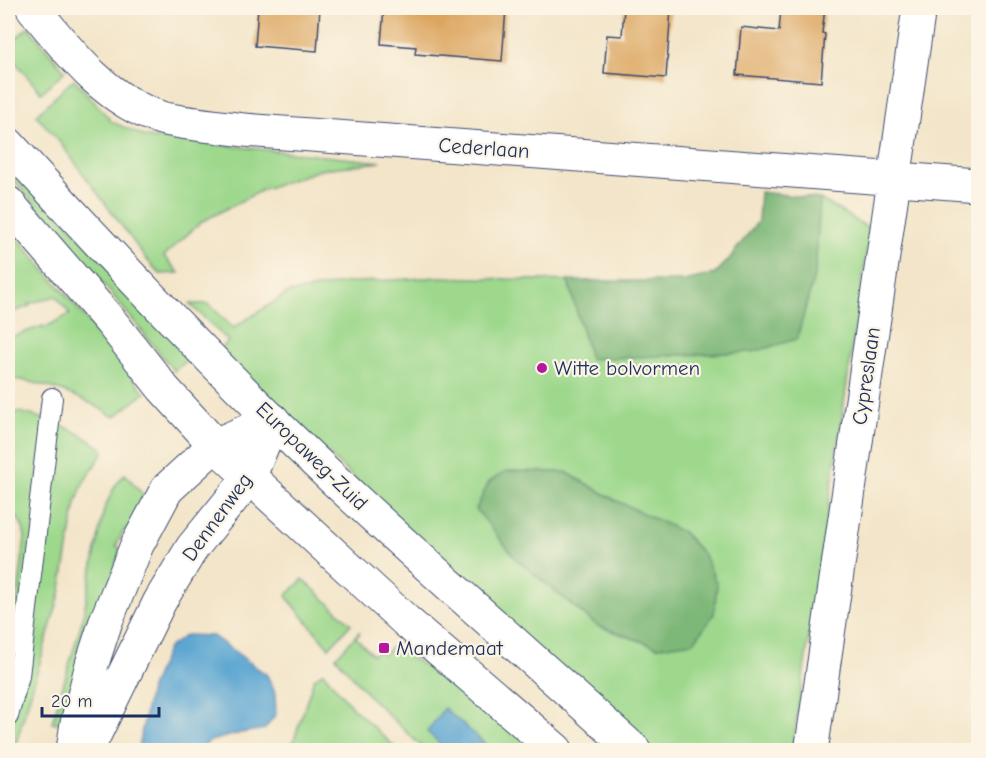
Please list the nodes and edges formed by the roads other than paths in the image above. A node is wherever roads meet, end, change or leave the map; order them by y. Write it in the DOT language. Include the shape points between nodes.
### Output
graph roads {
  1 [pos="33,8"];
  2 [pos="919,8"];
  3 [pos="8,144"];
  4 [pos="895,178"];
  5 [pos="978,185"];
  6 [pos="8,203"];
  7 [pos="52,398"];
  8 [pos="273,420"];
  9 [pos="215,445"];
  10 [pos="249,478"];
  11 [pos="8,716"];
  12 [pos="812,745"];
  13 [pos="73,750"];
  14 [pos="87,750"];
  15 [pos="556,750"];
  16 [pos="634,750"];
  1 -- 4 [label="street, Cederlaan" via="97,79 129,104 162,118 255,130"];
  2 -- 4 [label="street, Cypreslaan"];
  3 -- 8 [label="street, Europaweg-Zuid" via="149,296"];
  4 -- 5 [label="street, Cederlaan"];
  4 -- 12 [label="street, Cypreslaan"];
  6 -- 9 [label="street"];
  7 -- 11 [label="lane" via="19,676"];
  8 -- 9 [label="street, Dennenweg"];
  8 -- 10 [label="street, Dennenweg"];
  8 -- 16 [label="street, Europaweg-Zuid" via="446,583"];
  9 -- 10 [label="street"];
  9 -- 13 [label="street, Dennenweg" via="167,489 121,579 92,664"];
  10 -- 14 [label="street, Dennenweg" via="176,574"];
  10 -- 15 [label="street"];
}
